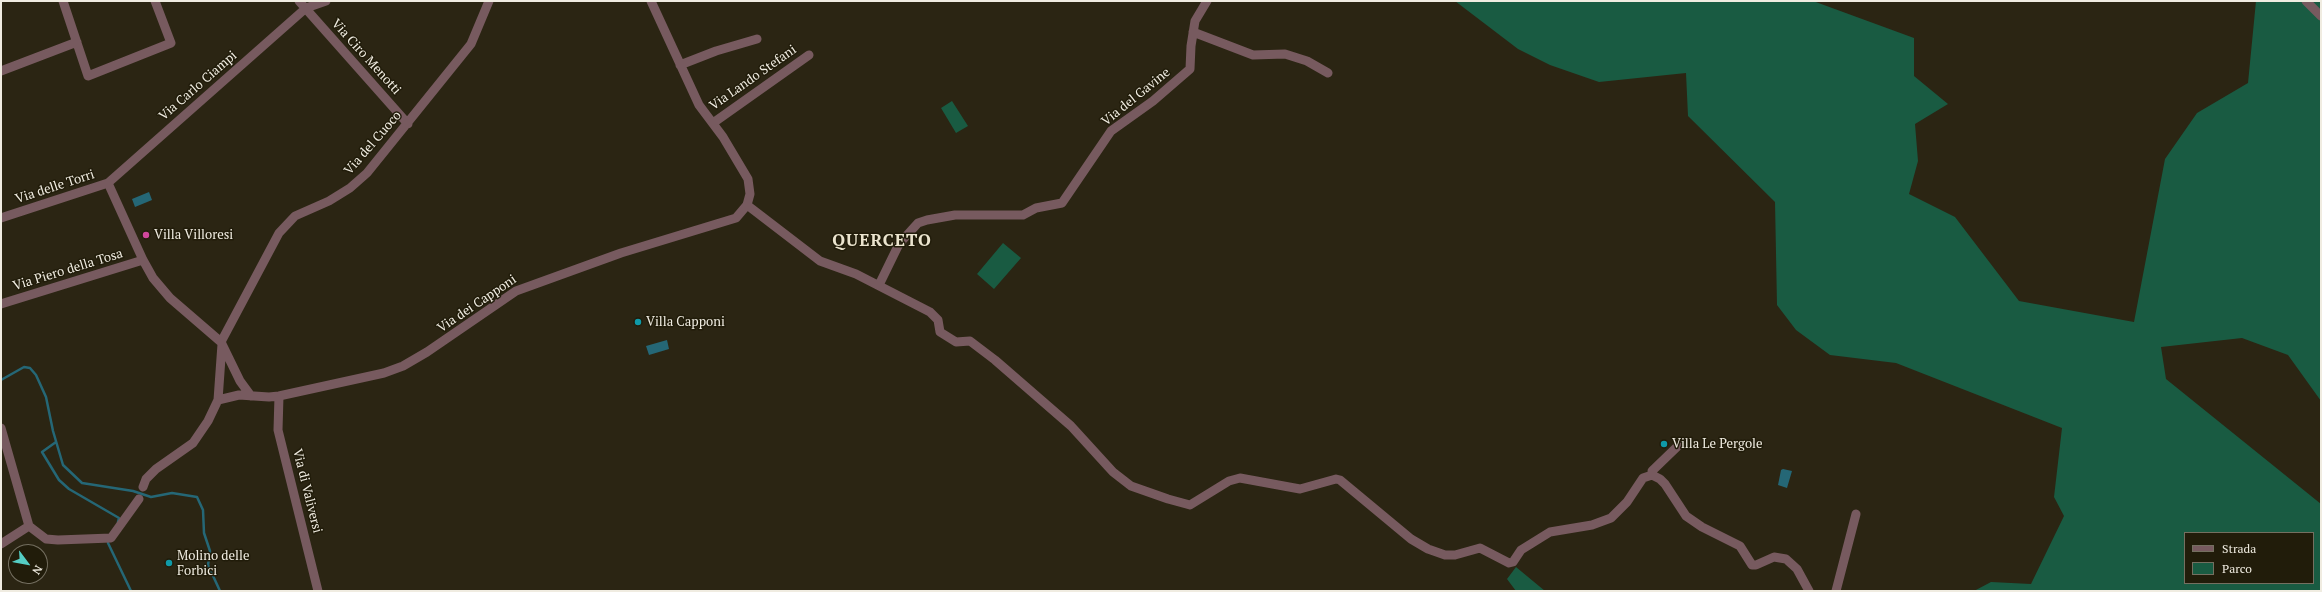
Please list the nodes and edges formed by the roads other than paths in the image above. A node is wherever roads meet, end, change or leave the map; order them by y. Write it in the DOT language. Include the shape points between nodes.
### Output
graph roads {
  1 [pos="63,1"];
  2 [pos="155,1"];
  3 [pos="299,1"];
  4 [pos="326,1"];
  5 [pos="489,1"];
  6 [pos="651,1"];
  7 [pos="1207,1"];
  8 [pos="2306,1"];
  9 [pos="306,8"];
  10 [pos="2321,16"];
  11 [pos="1193,32"];
  12 [pos="757,39"];
  13 [pos="77,42"];
  14 [pos="809,55"];
  15 [pos="680,65"];
  16 [pos="1,71"];
  17 [pos="1328,73"];
  18 [pos="713,123"];
  19 [pos="408,124"];
  20 [pos="108,183"];
  21 [pos="747,205"];
  22 [pos="1,218"];
  23 [pos="143,260"];
  24 [pos="880,285"];
  25 [pos="1,304"];
  26 [pos="221,343"];
  27 [pos="251,396"];
  28 [pos="279,396"];
  29 [pos="218,400"];
  30 [pos="1,428"];
  31 [pos="1681,443"];
  32 [pos="1652,475"];
  33 [pos="143,487"];
  34 [pos="139,499"];
  35 [pos="1856,514"];
  36 [pos="29,526"];
  37 [pos="1,544"];
  38 [pos="318,591"];
  39 [pos="1809,591"];
  40 [pos="1836,591"];
  1 -- 13 [label="street"];
  2 -- 13 [label="street" via="171,43 88,76"];
  3 -- 9 [label="street, Via Ciro Menotti"];
  4 -- 9 [label="street"];
  5 -- 19 [label="street, Via del Cuoco" via="472,44"];
  6 -- 15 [label="street"];
  7 -- 11 [label="street, Via del Gavine" via="1195,21"];
  8 -- 10 [label="street"];
  9 -- 19 [label="street, Via Ciro Menotti"];
  9 -- 20 [label="street, Via Carlo Ciampi"];
  11 -- 17 [label="street" via="1253,55 1285,54 1307,61"];
  11 -- 24 [label="street, Via del Gavine" via="1190,69 1153,101 1111,131 1062,203 1036,208 1023,215 956,215 918,223 899,244"];
  12 -- 15 [label="street"];
  13 -- 16 [label="street"];
  14 -- 18 [label="street, Via Lando Stefani"];
  15 -- 18 [label="street" via="699,105"];
  18 -- 21 [label="street" via="748,178 750,194"];
  19 -- 26 [label="street, Via del Cuoco" via="367,173 350,188 329,201 295,216 279,233"];
  20 -- 22 [label="street, Via delle Torri"];
  20 -- 23 [label="street, Via delle Torri"];
  21 -- 24 [label="street" via="820,261"];
  21 -- 28 [label="street, Via dei Capponi" via="736,218 621,253 516,291 403,366 366,378"];
  23 -- 25 [label="street, Via Piero della Tosa"];
  23 -- 26 [label="street, Via delle Torri" via="170,298"];
  24 -- 32 [label="street" via="930,312 938,320 940,332 949,338 956,342 970,341 995,360 1071,426 1104,464 1128,484 1190,505 1235,479 1246,478 1300,489 1336,479 1411,539 1428,549 1445,555 1455,555 1480,548 1509,563 1513,562 1521,550 1550,532 1592,525 1611,518 1627,502 1643,478"];
  26 -- 27 [label="street, Via delle Torri" via="240,381"];
  26 -- 29 [label="street"];
  27 -- 28 [label="street, Via dei Capponi"];
  27 -- 29 [label="street, Via dei Capponi" via="239,394"];
  28 -- 38 [label="street, Via di Valiversi" via="278,430"];
  29 -- 33 [label="street" via="193,443 156,470 146,479"];
  30 -- 36 [label="street"];
  31 -- 32 [label="street" via="1652,471"];
  32 -- 39 [label="street" via="1660,478 1665,484 1686,516 1740,546 1752,565 1774,557 1786,559 1797,569"];
  34 -- 36 [label="street" via="111,538 46,539"];
  35 -- 40 [label="street"];
  36 -- 37 [label="street"];
}
